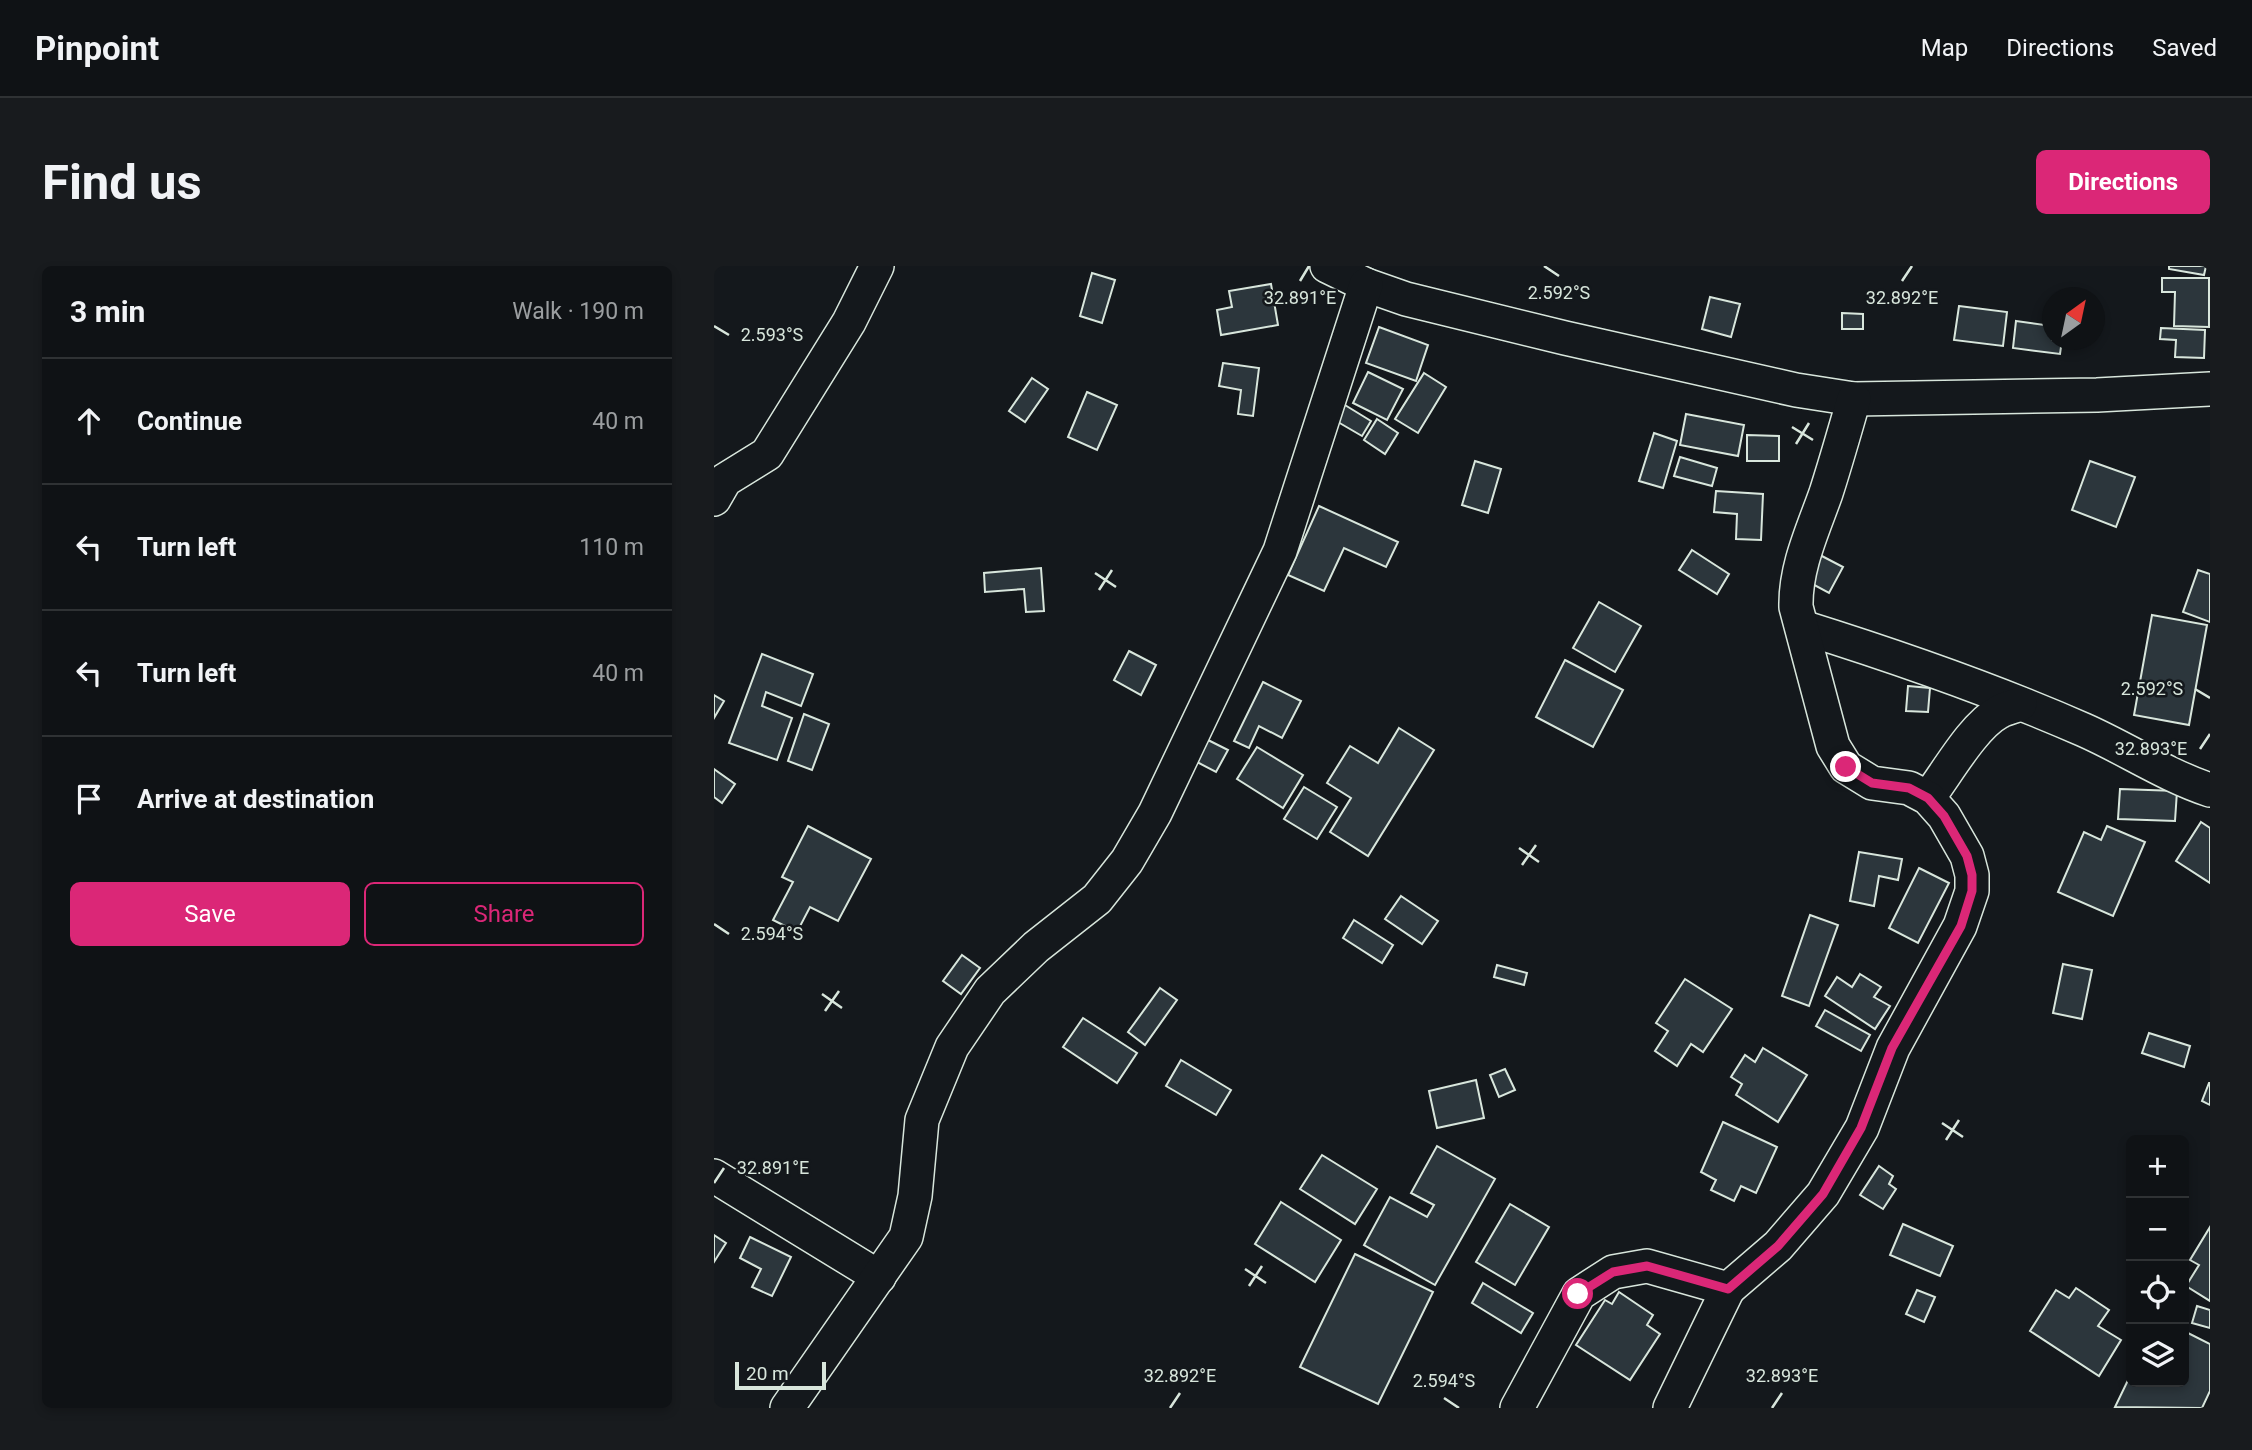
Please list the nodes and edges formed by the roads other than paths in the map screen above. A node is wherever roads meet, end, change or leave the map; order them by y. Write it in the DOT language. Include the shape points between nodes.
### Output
graph roads {
  1 [pos="877,266"];
  2 [pos="1326,266"];
  3 [pos="1366,285"];
  4 [pos="2210,389"];
  5 [pos="1854,399"];
  6 [pos="718,487"];
  7 [pos="1802,627"];
  8 [pos="2020,704"];
  9 [pos="2210,790"];
  10 [pos="1928,798"];
  11 [pos="714,1176"];
  12 [pos="879,1277"];
  13 [pos="1728,1289"];
  14 [pos="787,1408"];
  15 [pos="1517,1408"];
  16 [pos="1670,1408"];
  1 -- 6 [label="street" via="849,322 767,454"];
  2 -- 3 [label="street"];
  3 -- 5 [label="street" via="1579,341"];
  3 -- 12 [label="street" via="1280,551 1155,813 1127,861 1097,899 990,991 952,1047 922,1120 906,1237"];
  4 -- 5 [label="street"];
  5 -- 7 [label="street" via="1796,585"];
  7 -- 8 [label="street"];
  7 -- 10 [label="street" via="1833,746 1846,767 1872,783 1909,788"];
  8 -- 9 [label="street"];
  8 -- 10 [label="street" via="1987,720"];
  10 -- 13 [label="street" via="1967,856 1972,875 1961,926 1892,1048 1861,1128 1823,1194 1778,1246"];
  11 -- 12 [label="street"];
  12 -- 14 [label="street"];
  13 -- 15 [label="street" via="1647,1266 1613,1272 1578,1294"];
  13 -- 16 [label="street"];
}
